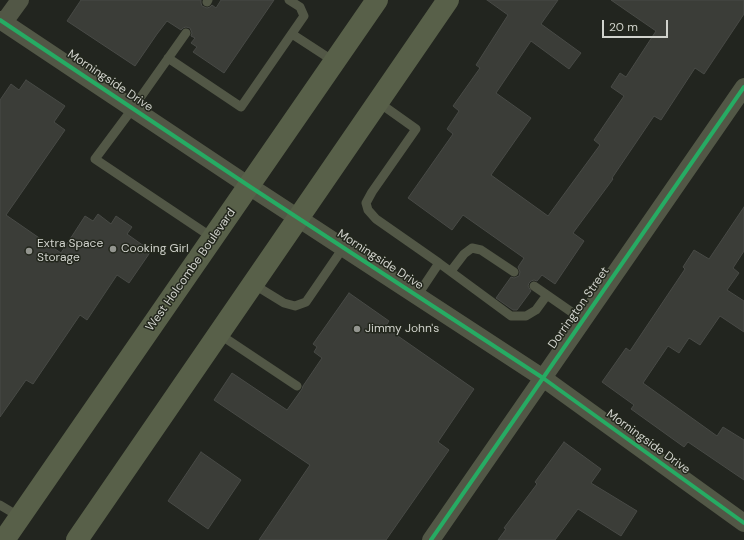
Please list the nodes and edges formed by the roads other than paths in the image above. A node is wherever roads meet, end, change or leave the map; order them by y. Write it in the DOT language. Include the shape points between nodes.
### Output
graph roads {
  1 [pos="20,0"];
  2 [pos="288,0"];
  3 [pos="448,0"];
  4 [pos="371,2"];
  5 [pos="1,24"];
  6 [pos="186,33"];
  7 [pos="292,34"];
  8 [pos="168,58"];
  9 [pos="335,62"];
  10 [pos="744,87"];
  11 [pos="378,102"];
  12 [pos="133,108"];
  13 [pos="249,186"];
  14 [pos="298,218"];
  15 [pos="213,238"];
  16 [pos="343,248"];
  17 [pos="439,263"];
  18 [pos="451,272"];
  19 [pos="514,272"];
  20 [pos="253,284"];
  21 [pos="534,286"];
  22 [pos="547,295"];
  23 [pos="417,296"];
  24 [pos="583,320"];
  25 [pos="219,334"];
  26 [pos="543,378"];
  27 [pos="297,386"];
  28 [pos="0,505"];
  29 [pos="20,517"];
  30 [pos="744,523"];
  31 [pos="4,540"];
  32 [pos="77,540"];
  33 [pos="430,540"];
  1 -- 5 [label="street"];
  2 -- 7 [label="lane" via="300,7 304,16"];
  3 -- 11 [label="main road"];
  4 -- 9 [label="main road, West Holcombe Boulevard"];
  5 -- 12 [label="street, Morningside Drive"];
  6 -- 8 [label="lane"];
  7 -- 8 [label="lane" via="241,107"];
  7 -- 9 [label="lane"];
  8 -- 12 [label="lane"];
  9 -- 13 [label="main road, West Holcombe Boulevard"];
  10 -- 24 [label="street, Dorrington Street"];
  11 -- 14 [label="main road"];
  11 -- 17 [label="lane" via="416,129 372,192 366,203 368,210 376,219"];
  12 -- 13 [label="street, Morningside Drive"];
  12 -- 15 [label="lane" via="95,159"];
  13 -- 14 [label="street, Morningside Drive"];
  13 -- 15 [label="main road, West Holcombe Boulevard"];
  14 -- 16 [label="street, Morningside Drive"];
  14 -- 20 [label="main road"];
  15 -- 29 [label="main road, West Holcombe Boulevard"];
  16 -- 20 [label="lane" via="306,302 295,306 284,303"];
  16 -- 23 [label="street, Morningside Drive"];
  17 -- 18 [label="lane"];
  17 -- 23 [label="lane"];
  18 -- 19 [label="lane" via="464,254 472,248 481,250"];
  18 -- 22 [label="lane" via="511,316 526,316 536,310"];
  20 -- 25 [label="main road"];
  21 -- 22 [label="lane"];
  22 -- 24 [label="lane"];
  23 -- 26 [label="street, Morningside Drive"];
  24 -- 26 [label="street, Dorrington Street"];
  25 -- 27 [label="lane"];
  25 -- 32 [label="main road"];
  26 -- 30 [label="street, Morningside Drive"];
  26 -- 33 [label="street, Dorrington Street"];
  28 -- 29 [label="lane"];
  29 -- 31 [label="main road, West Holcombe Boulevard"];
}
